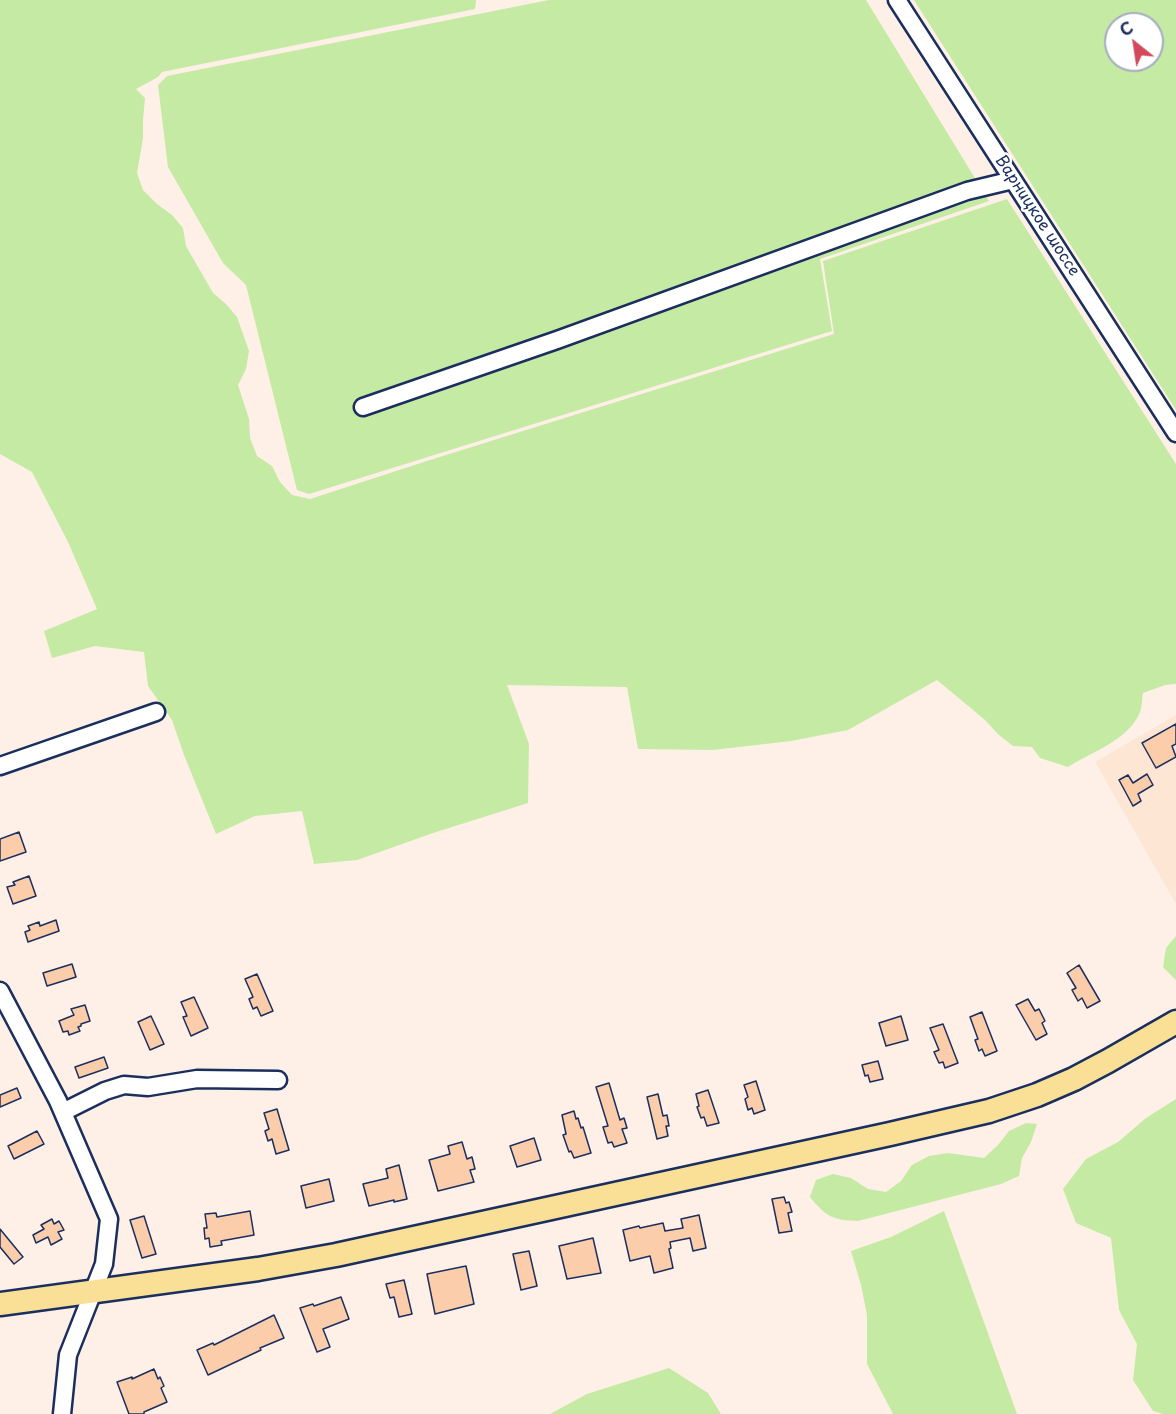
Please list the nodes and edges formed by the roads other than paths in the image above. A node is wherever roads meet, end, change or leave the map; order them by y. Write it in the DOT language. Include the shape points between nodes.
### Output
graph roads {
  1 [pos="897,0"];
  2 [pos="1013,180"];
  3 [pos="363,406"];
  4 [pos="1176,433"];
  5 [pos="156,712"];
  6 [pos="0,766"];
  7 [pos="0,991"];
  8 [pos="1176,1022"];
  9 [pos="278,1080"];
  10 [pos="63,1112"];
  11 [pos="94,1292"];
  12 [pos="0,1304"];
  13 [pos="62,1414"];
  1 -- 2 [label="street, Варницкое шоссе"];
  2 -- 3 [label="street" via="967,191"];
  2 -- 4 [label="street, Варницкое шоссе"];
  5 -- 6 [label="street"];
  7 -- 10 [label="street"];
  8 -- 11 [label="main road" via="1074,1079 989,1111 336,1255"];
  9 -- 10 [label="street" via="196,1080 148,1088 124,1085"];
  10 -- 11 [label="street" via="109,1219 104,1264"];
  11 -- 12 [label="main road"];
  11 -- 13 [label="street" via="68,1355"];
}
